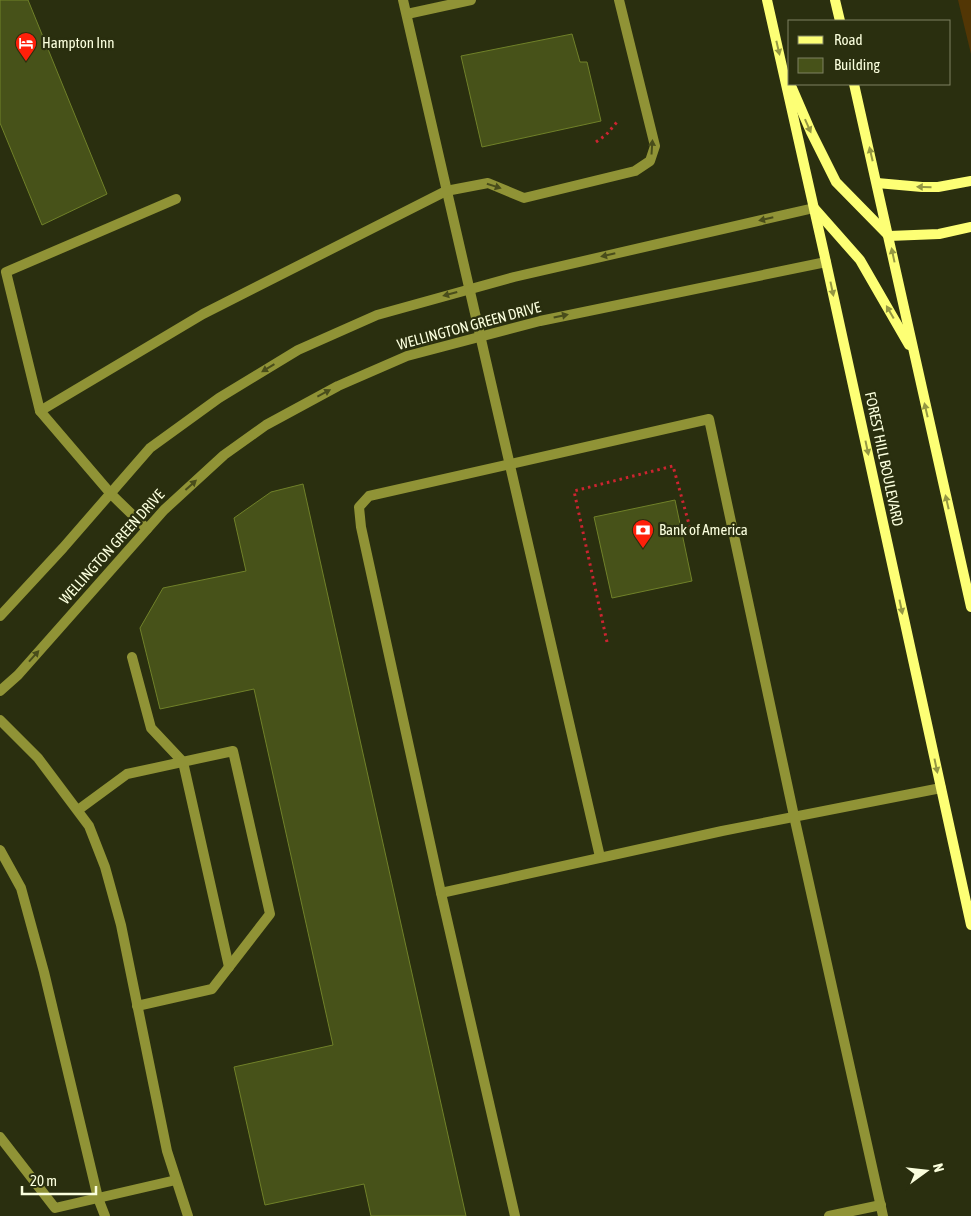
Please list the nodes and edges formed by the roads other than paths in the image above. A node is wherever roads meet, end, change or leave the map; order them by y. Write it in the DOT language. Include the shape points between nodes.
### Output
graph roads {
  1 [pos="403,0"];
  2 [pos="471,0"];
  3 [pos="619,0"];
  4 [pos="767,0"];
  5 [pos="835,0"];
  6 [pos="407,14"];
  7 [pos="840,20"];
  8 [pos="782,65"];
  9 [pos="788,79"];
  10 [pos="790,85"];
  11 [pos="854,85"];
  12 [pos="971,181"];
  13 [pos="877,183"];
  14 [pos="446,191"];
  15 [pos="176,198"];
  16 [pos="814,208"];
  17 [pos="971,227"];
  18 [pos="889,236"];
  19 [pos="826,262"];
  20 [pos="468,289"];
  21 [pos="480,337"];
  22 [pos="914,354"];
  23 [pos="40,411"];
  24 [pos="511,464"];
  25 [pos="111,494"];
  26 [pos="147,529"];
  27 [pos="971,607"];
  28 [pos="0,616"];
  29 [pos="132,657"];
  30 [pos="0,691"];
  31 [pos="0,720"];
  32 [pos="183,762"];
  33 [pos="941,788"];
  34 [pos="78,810"];
  35 [pos="794,816"];
  36 [pos="0,850"];
  37 [pos="600,857"];
  38 [pos="441,893"];
  39 [pos="971,925"];
  40 [pos="229,967"];
  41 [pos="137,1006"];
  42 [pos="0,1137"];
  43 [pos="176,1180"];
  44 [pos="98,1198"];
  45 [pos="880,1205"];
  46 [pos="105,1216"];
  47 [pos="188,1216"];
  48 [pos="515,1216"];
  49 [pos="829,1216"];
  50 [pos="883,1216"];
  1 -- 6 [label="street"];
  2 -- 6 [label="street"];
  14 -- 3 [label="street, one-way" via="488,183 524,198 635,171 650,160 655,146"];
  4 -- 8 [label="main road, FOREST HILL BOULEVARD, one-way"];
  5 -- 7 [label="main road"];
  6 -- 14 [label="street"];
  8 -- 9 [label="main road, one-way"];
  8 -- 16 [label="main road, FOREST HILL BOULEVARD"];
  10 -- 18 [label="main road, one-way" via="836,182"];
  13 -- 11 [label="main road, one-way"];
  12 -- 13 [label="main road, one-way" via="930,187"];
  13 -- 18 [label="main road"];
  14 -- 20 [label="street"];
  14 -- 23 [label="street" via="203,314"];
  15 -- 23 [label="street" via="6,272"];
  16 -- 19 [label="main road, FOREST HILL BOULEVARD"];
  16 -- 20 [label="street, one-way"];
  22 -- 16 [label="main road, one-way" via="860,260"];
  17 -- 18 [label="main road" via="939,234"];
  22 -- 18 [label="main road, one-way"];
  21 -- 19 [label="street, WELLINGTON GREEN DRIVE, one-way" via="540,321"];
  19 -- 33 [label="main road, FOREST HILL BOULEVARD, one-way"];
  20 -- 21 [label="street"];
  20 -- 25 [label="street, one-way" via="378,314 298,350 219,398 150,448"];
  21 -- 24 [label="street"];
  26 -- 21 [label="street, WELLINGTON GREEN DRIVE, one-way" via="224,455 266,424 338,386 407,356"];
  27 -- 22 [label="main road, one-way"];
  23 -- 25 [label="street"];
  24 -- 35 [label="street" via="709,419"];
  24 -- 37 [label="street"];
  24 -- 38 [label="street" via="369,496 359,507"];
  25 -- 26 [label="street"];
  25 -- 28 [label="street"];
  30 -- 26 [label="street, WELLINGTON GREEN DRIVE, one-way" via="18,675"];
  29 -- 32 [label="street" via="151,728"];
  31 -- 34 [label="street" via="38,758"];
  32 -- 34 [label="street" via="127,774"];
  32 -- 40 [label="street"];
  32 -- 40 [label="street" via="233,751 236,761 270,914"];
  33 -- 35 [label="street"];
  33 -- 39 [label="main road, FOREST HILL BOULEVARD"];
  34 -- 41 [label="street" via="89,826 105,867"];
  35 -- 37 [label="street"];
  35 -- 45 [label="street"];
  36 -- 44 [label="street" via="24,897"];
  37 -- 38 [label="street"];
  38 -- 48 [label="street"];
  40 -- 41 [label="street" via="212,989"];
  41 -- 43 [label="street"];
  42 -- 44 [label="street" via="56,1208"];
  43 -- 44 [label="street"];
  43 -- 47 [label="street"];
  44 -- 46 [label="street"];
  45 -- 49 [label="street"];
  45 -- 50 [label="street"];
}
